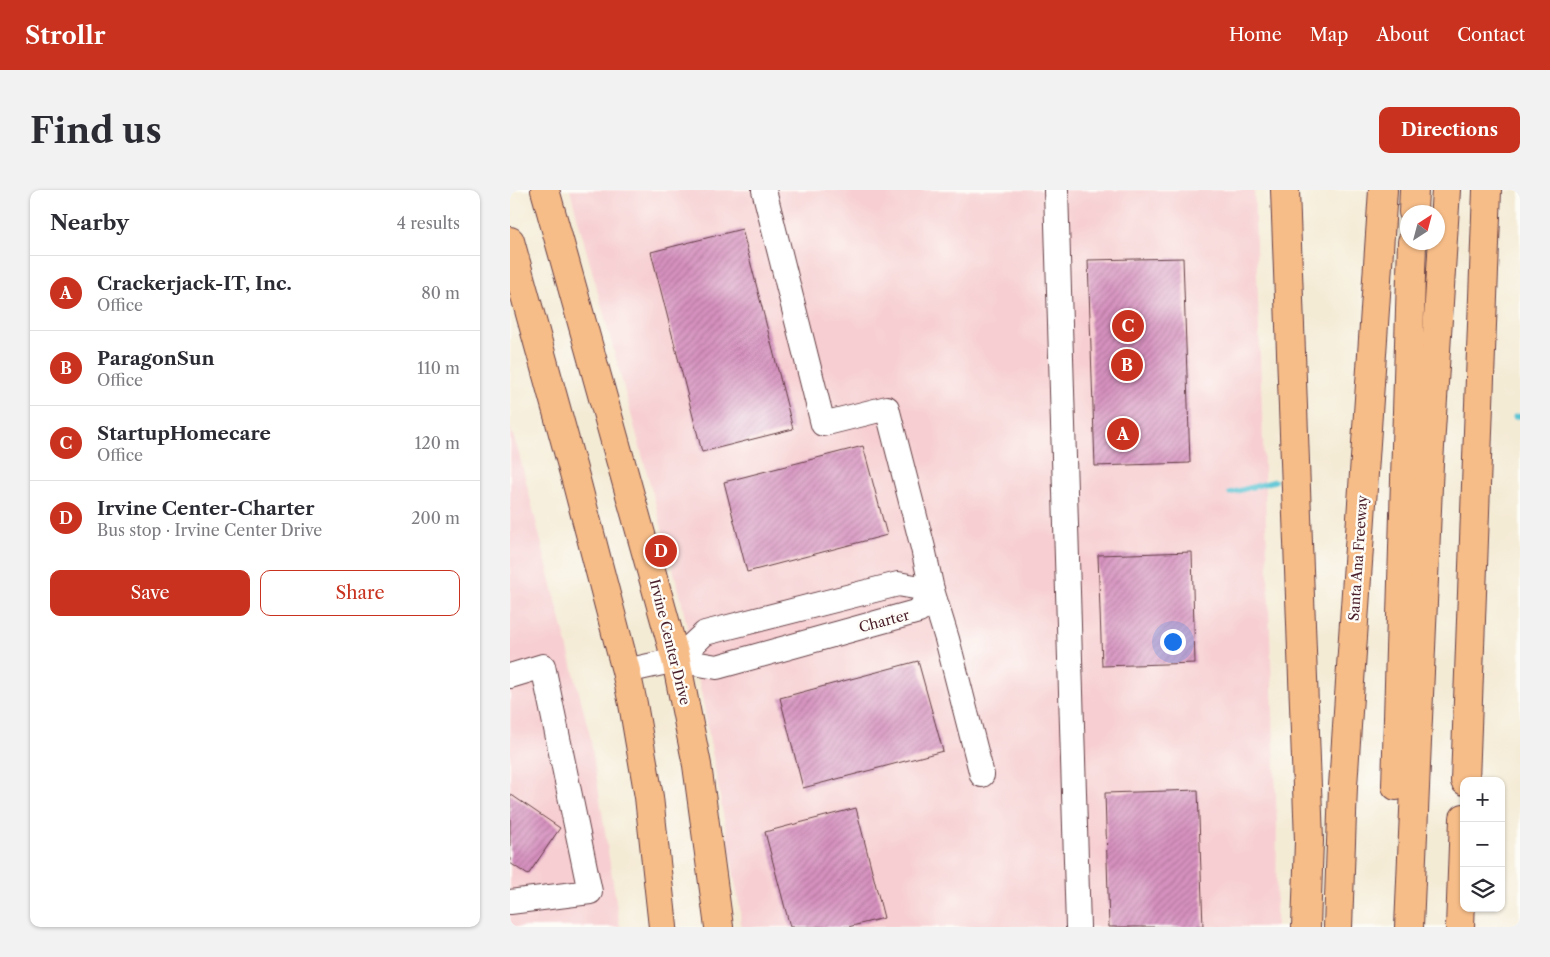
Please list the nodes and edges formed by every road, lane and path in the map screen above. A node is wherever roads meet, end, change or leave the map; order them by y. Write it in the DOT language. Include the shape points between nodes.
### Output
graph roads {
  1 [pos="545,190"];
  2 [pos="764,190"];
  3 [pos="1056,190"];
  4 [pos="1285,190"];
  5 [pos="1383,190"];
  6 [pos="1414,190"];
  7 [pos="1446,190"];
  8 [pos="1487,190"];
  9 [pos="1413,205"];
  10 [pos="510,241"];
  11 [pos="1412,250"];
  12 [pos="932,590"];
  13 [pos="676,660"];
  14 [pos="626,671"];
  15 [pos="510,676"];
  16 [pos="982,775"];
  17 [pos="1465,777"];
  18 [pos="1464,822"];
  19 [pos="510,902"];
  20 [pos="663,927"];
  21 [pos="719,927"];
  22 [pos="1078,927"];
  23 [pos="1306,927"];
  24 [pos="1338,927"];
  25 [pos="1393,927"];
  26 [pos="1409,927"];
  27 [pos="1460,927"];
  1 -- 13 [label="main road, Irvine Center Drive"];
  2 -- 12 [label="street" via="822,424 887,408"];
  3 -- 22 [label="street"];
  4 -- 23 [label="main road" via="1309,840"];
  5 -- 24 [label="main road, Santa Ana Freeway" via="1343,786"];
  6 -- 9 [label="main road"];
  7 -- 26 [label="main road" via="1428,462"];
  8 -- 17 [label="main road"];
  10 -- 14 [label="main road"];
  11 -- 25 [label="main road"];
  12 -- 13 [label="street, Charter" via="898,584 705,633"];
  12 -- 13 [label="street, Charter" via="919,611 717,667"];
  12 -- 16 [label="street"];
  13 -- 14 [label="street, Charter"];
  13 -- 21 [label="main road, Irvine Center Drive" via="697,765"];
  14 -- 20 [label="main road" via="649,797"];
  15 -- 19 [label="street" via="543,666 590,892"];
  18 -- 27 [label="main road"];
}
